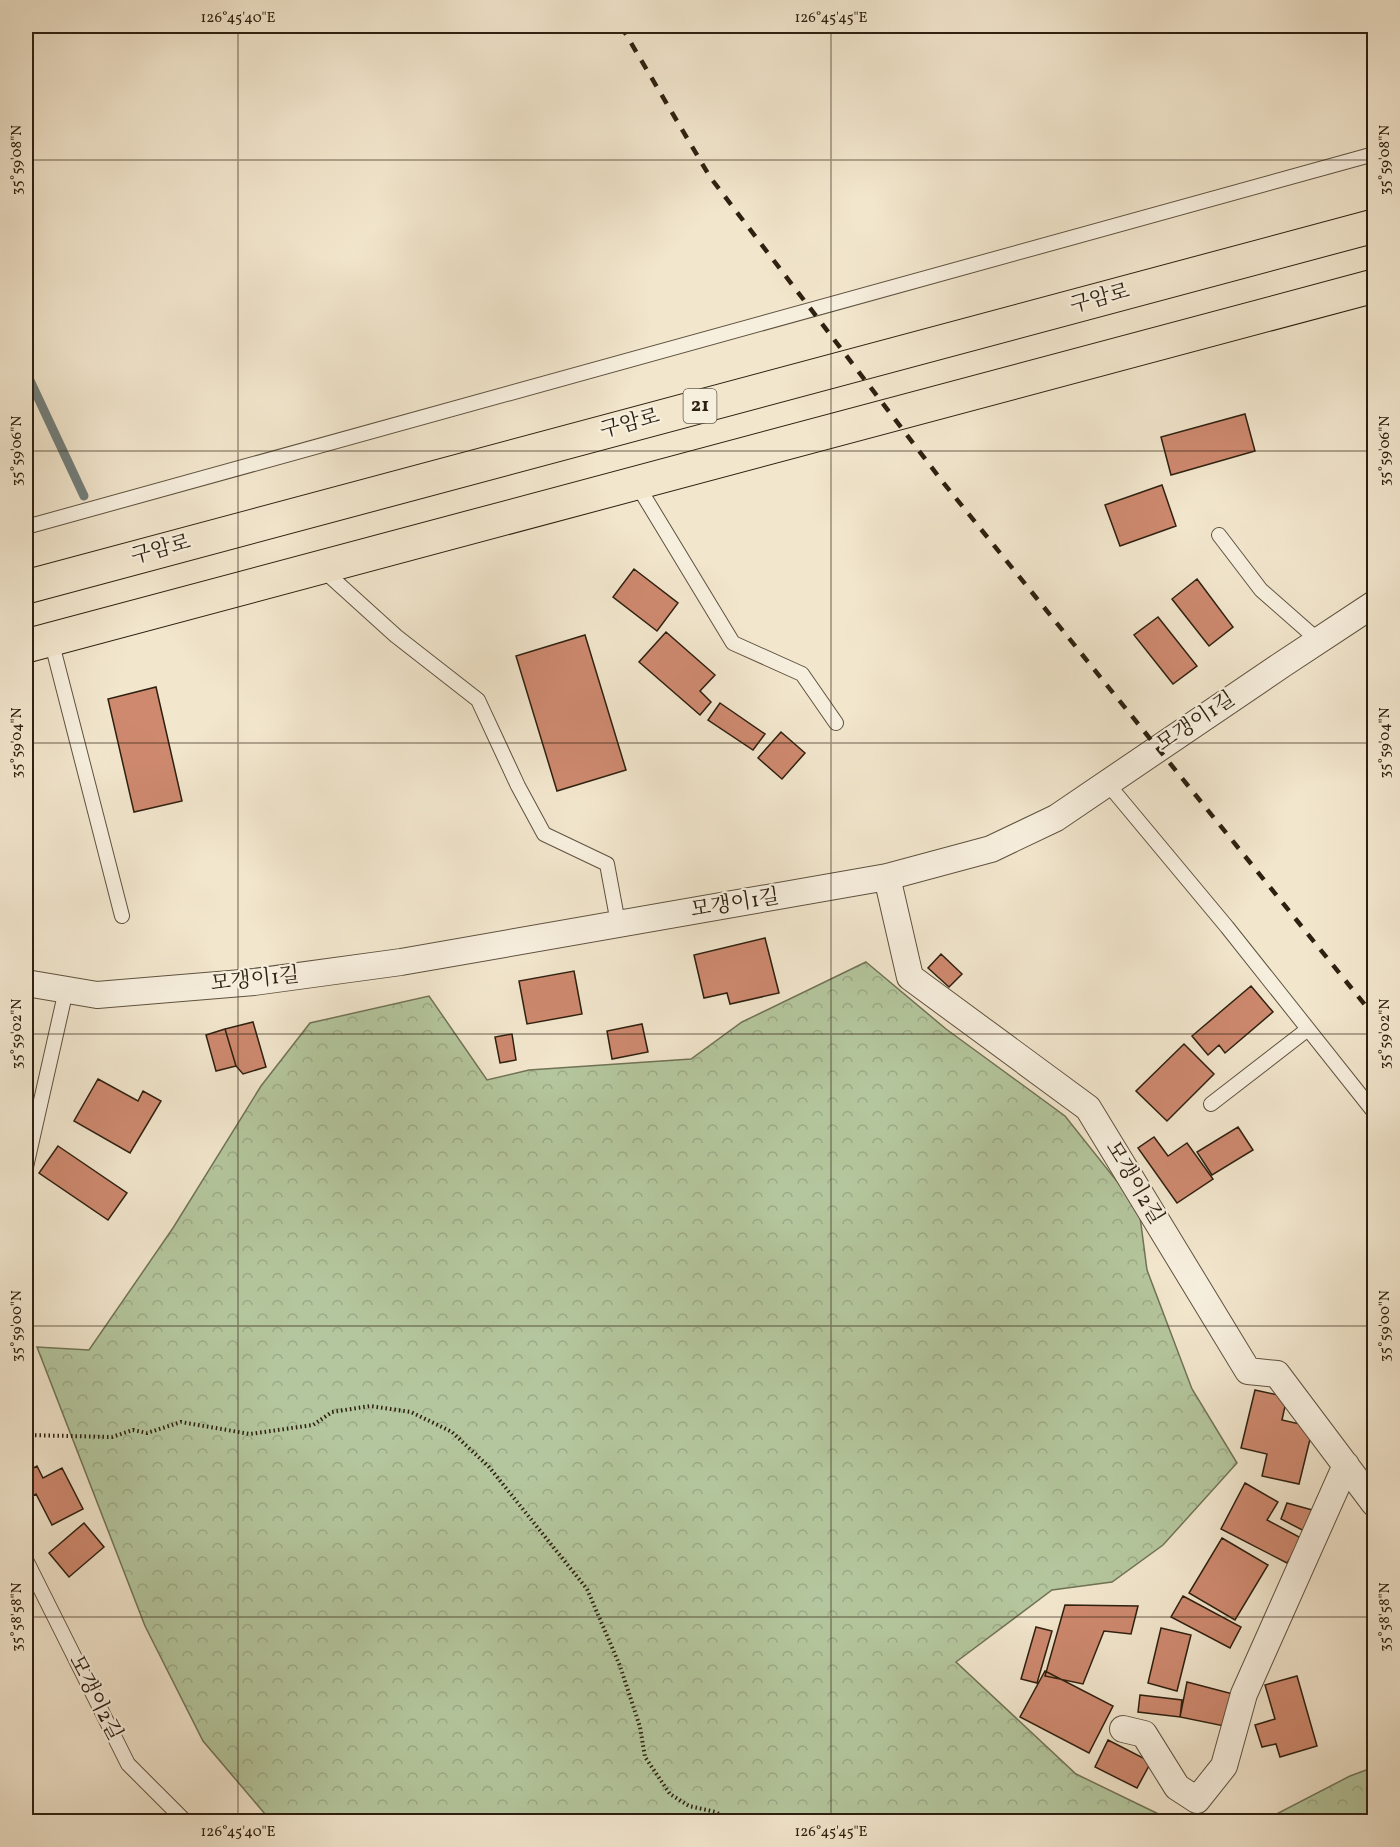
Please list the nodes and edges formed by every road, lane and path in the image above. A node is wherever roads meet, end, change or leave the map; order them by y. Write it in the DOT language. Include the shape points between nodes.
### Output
graph roads {
  1 [pos="1374,154"];
  2 [pos="1374,226"];
  3 [pos="1374,286"];
  4 [pos="636,483"];
  5 [pos="26,527"];
  6 [pos="1219,535"];
  7 [pos="321,568"];
  8 [pos="26,587"];
  9 [pos="1374,604"];
  10 [pos="1319,640"];
  11 [pos="38,643"];
  12 [pos="836,723"];
  13 [pos="1107,783"];
  14 [pos="887,877"];
  15 [pos="122,916"];
  16 [pos="618,923"];
  17 [pos="26,983"];
  18 [pos="66,990"];
  19 [pos="1308,1029"];
  20 [pos="1211,1104"];
  21 [pos="1374,1112"];
  22 [pos="26,1167"];
  23 [pos="26,1435"];
  24 [pos="1346,1465"];
  25 [pos="1374,1503"];
  26 [pos="26,1560"];
  27 [pos="1123,1728"];
  28 [pos="186,1821"];
  29 [pos="730,1821"];
  1 -- 5 [label="lane"];
  2 -- 8 [label="main road, 구암로 / 21"];
  3 -- 4 [label="main road"];
  4 -- 7 [label="main road"];
  4 -- 12 [label="lane" via="733,643 802,674"];
  6 -- 10 [label="lane" via="1262,590"];
  7 -- 11 [label="main road"];
  7 -- 16 [label="lane" via="396,636 478,700 544,834 607,864"];
  9 -- 10 [label="street, 모갱이1길"];
  10 -- 13 [label="street, 모갱이1길"];
  11 -- 15 [label="lane"];
  13 -- 14 [label="street, 모갱이1길" via="1056,818 991,849"];
  13 -- 19 [label="lane"];
  14 -- 16 [label="street, 모갱이1길"];
  14 -- 24 [label="street, 모갱이2길" via="910,977 1088,1108 1248,1371 1277,1374"];
  16 -- 18 [label="street, 모갱이1길" via="401,962 254,982 97,995"];
  17 -- 18 [label="street, 모갱이1길"];
  18 -- 22 [label="lane"];
  19 -- 20 [label="lane"];
  19 -- 21 [label="lane"];
  23 -- 29 [label="path" via="111,1437 181,1422 250,1434 313,1425 332,1412 370,1406 411,1412 452,1432 489,1467 587,1589 620,1666 640,1727 645,1757 670,1794 689,1806 716,1812"];
  24 -- 25 [label="street, 모갱이2길"];
  24 -- 27 [label="street" via="1244,1694 1224,1766 1197,1800 1177,1787 1144,1734"];
  26 -- 28 [label="lane, 모갱이2길" via="128,1764"];
}
